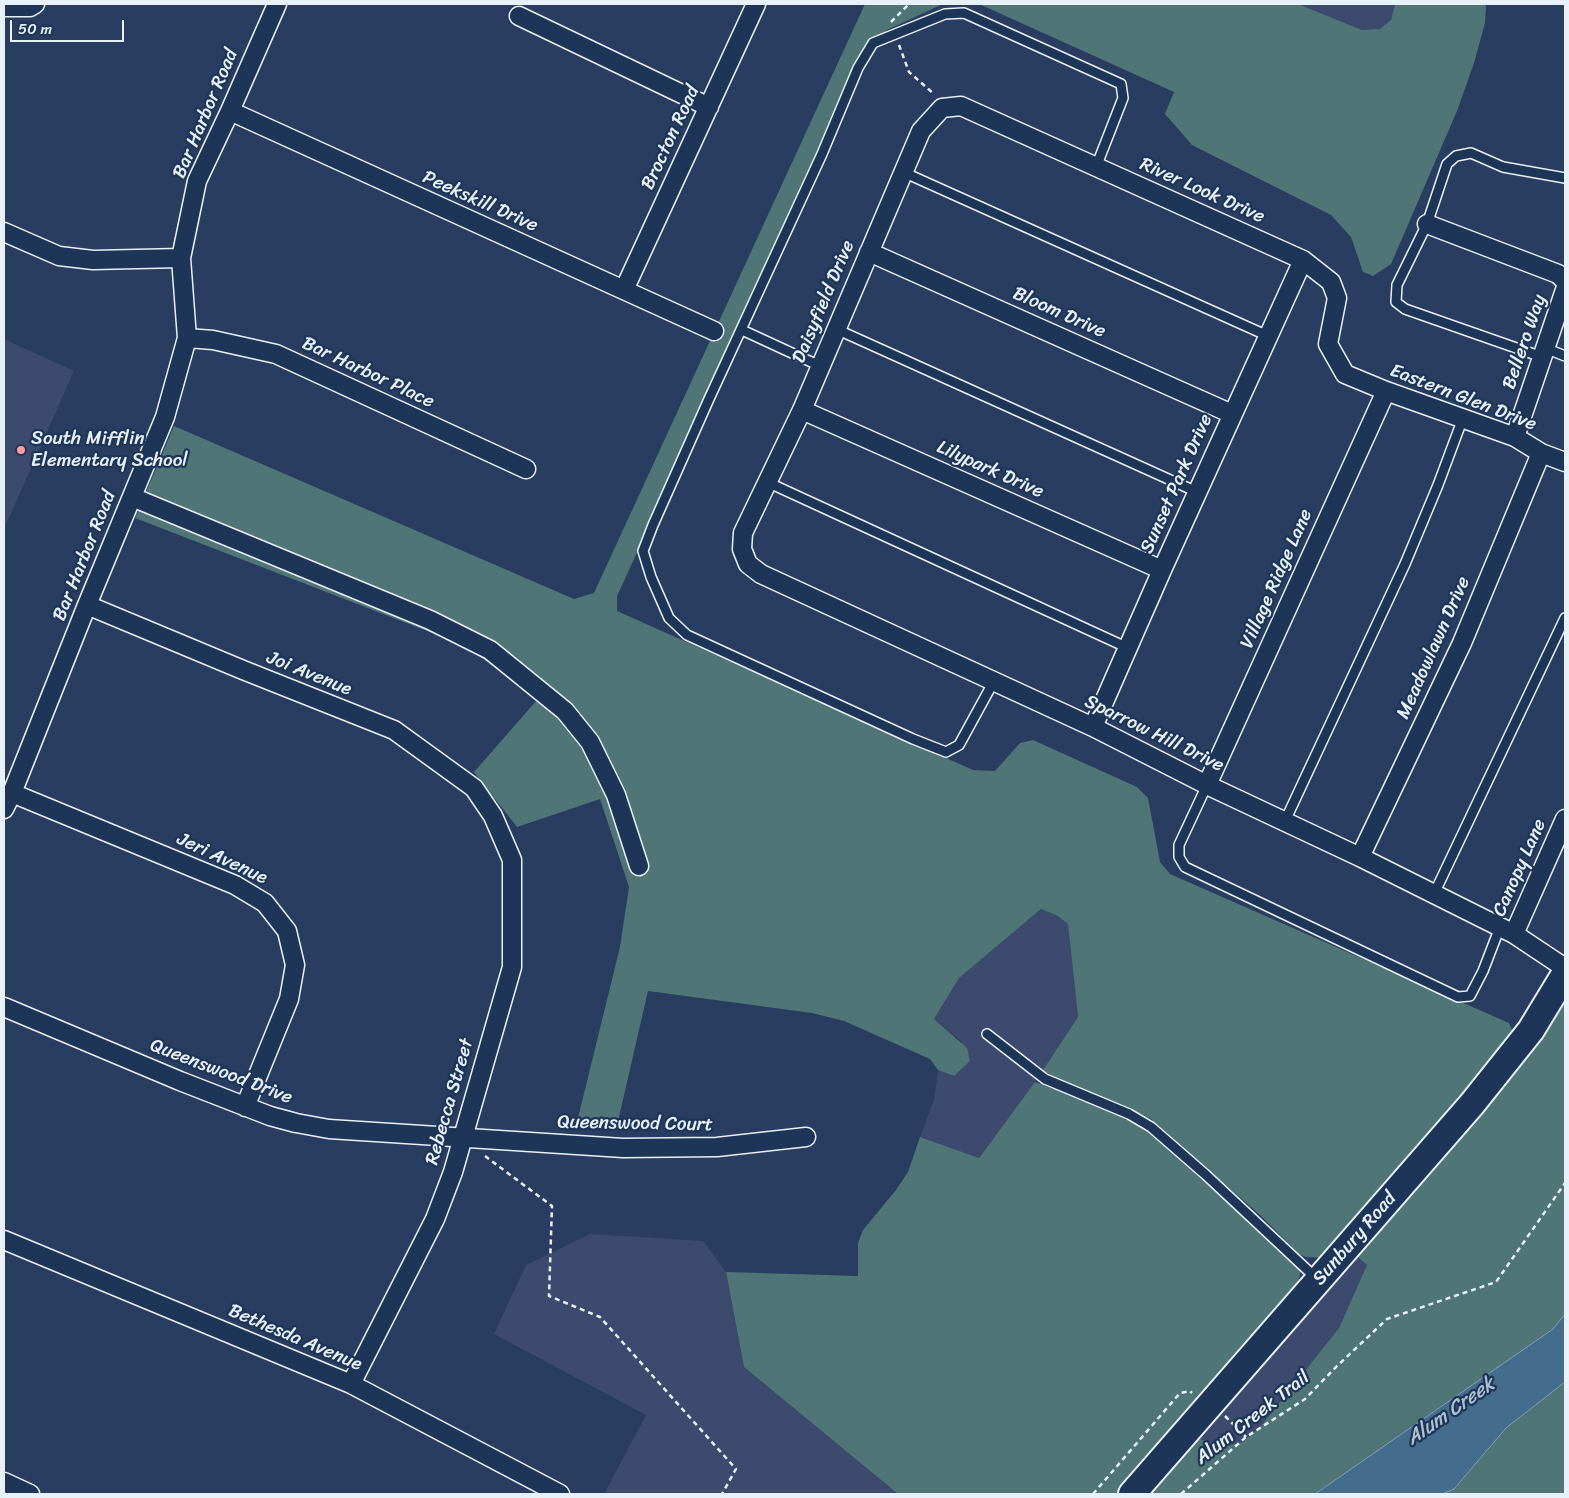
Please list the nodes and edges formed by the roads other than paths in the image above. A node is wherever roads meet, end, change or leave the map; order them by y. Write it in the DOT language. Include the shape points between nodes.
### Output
graph roads {
  1 [pos="277,4"];
  2 [pos="756,4"];
  3 [pos="33,5"];
  4 [pos="4,7"];
  5 [pos="519,16"];
  6 [pos="961,106"];
  7 [pos="709,107"];
  8 [pos="230,111"];
  9 [pos="1096,167"];
  10 [pos="903,172"];
  11 [pos="1565,178"];
  12 [pos="1427,224"];
  13 [pos="4,232"];
  14 [pos="869,252"];
  15 [pos="181,258"];
  16 [pos="1303,260"];
  17 [pos="1565,281"];
  18 [pos="624,290"];
  19 [pos="1565,290"];
  20 [pos="836,329"];
  21 [pos="742,330"];
  22 [pos="714,331"];
  23 [pos="1268,336"];
  24 [pos="186,338"];
  25 [pos="1544,353"];
  26 [pos="1565,356"];
  27 [pos="820,366"];
  28 [pos="1345,374"];
  29 [pos="1386,391"];
  30 [pos="802,410"];
  31 [pos="1232,414"];
  32 [pos="1463,418"];
  33 [pos="1515,437"];
  34 [pos="1541,453"];
  35 [pos="1565,462"];
  36 [pos="526,469"];
  37 [pos="767,482"];
  38 [pos="1197,492"];
  39 [pos="132,497"];
  40 [pos="742,533"];
  41 [pos="1162,570"];
  42 [pos="87,605"];
  43 [pos="1565,618"];
  44 [pos="1128,648"];
  45 [pos="994,681"];
  46 [pos="1093,727"];
  47 [pos="1207,785"];
  48 [pos="8,801"];
  49 [pos="493,816"];
  50 [pos="1565,819"];
  51 [pos="1285,821"];
  52 [pos="1360,857"];
  53 [pos="639,866"];
  54 [pos="1434,894"];
  55 [pos="1507,931"];
  56 [pos="1565,968"];
  57 [pos="1565,974"];
  58 [pos="4,1007"];
  59 [pos="987,1034"];
  60 [pos="245,1107"];
  61 [pos="806,1137"];
  62 [pos="462,1139"];
  63 [pos="4,1240"];
  64 [pos="1319,1281"];
  65 [pos="351,1384"];
  66 [pos="4,1482"];
  67 [pos="30,1494"];
  68 [pos="560,1494"];
  69 [pos="1132,1494"];
  1 -- 8 [label="street, Bar Harbor Road"];
  2 -- 7 [label="street, Brocton Road"];
  3 -- 4 [label="street"];
  5 -- 7 [label="street"];
  6 -- 9 [label="street, River Look Drive"];
  6 -- 10 [label="street, Daisyfield Drive" via="942,108 921,132"];
  7 -- 18 [label="street, Brocton Road"];
  8 -- 15 [label="street, Bar Harbor Road" via="197,181"];
  8 -- 18 [label="street, Peekskill Drive"];
  9 -- 16 [label="street, River Look Drive"];
  9 -- 21 [label="lane" via="1123,98 1121,84 964,14 946,14 874,43 858,68"];
  10 -- 14 [label="street, Daisyfield Drive"];
  10 -- 23 [label="lane"];
  11 -- 12 [label="lane" via="1503,167 1471,154 1456,156 1447,164"];
  12 -- 17 [label="street, Bellero Way" via="1558,274"];
  12 -- 25 [label="lane" via="1397,285 1396,302 1405,309"];
  13 -- 15 [label="street" via="59,256 93,260"];
  14 -- 20 [label="street, Daisyfield Drive"];
  14 -- 31 [label="street, Bloom Drive"];
  15 -- 24 [label="street, Bar Harbor Road"];
  16 -- 23 [label="street, Sunset Park Drive"];
  16 -- 28 [label="street, River Look Drive" via="1331,282 1337,298 1328,344"];
  18 -- 22 [label="street, Peekskill Drive"];
  19 -- 25 [label="street, Bellero Way"];
  20 -- 27 [label="street, Daisyfield Drive"];
  20 -- 38 [label="lane"];
  21 -- 27 [label="lane"];
  21 -- 45 [label="lane" via="643,551 669,618 687,635 946,752 959,745"];
  23 -- 31 [label="street, Sunset Park Drive"];
  24 -- 36 [label="street, Bar Harbor Place" via="213,340 276,354"];
  24 -- 39 [label="street, Bar Harbor Road" via="165,417"];
  25 -- 26 [label="lane"];
  25 -- 33 [label="street, Bellero Way"];
  27 -- 30 [label="street, Daisyfield Drive"];
  28 -- 29 [label="street, Eastern Glen Drive"];
  29 -- 32 [label="street, Eastern Glen Drive"];
  29 -- 47 [label="street, Village Ridge Lane"];
  30 -- 37 [label="street, Daisyfield Drive"];
  30 -- 41 [label="street, Lilypark Drive"];
  31 -- 38 [label="street, Sunset Park Drive"];
  32 -- 33 [label="street, Eastern Glen Drive"];
  32 -- 51 [label="lane" via="1405,564"];
  33 -- 34 [label="street, Eastern Glen Drive"];
  34 -- 35 [label="street, Eastern Glen Drive"];
  34 -- 52 [label="street, Meadowlawn Drive" via="1462,643"];
  37 -- 40 [label="street, Daisyfield Drive"];
  37 -- 44 [label="lane"];
  38 -- 41 [label="street, Sunset Park Drive"];
  39 -- 42 [label="street, Bar Harbor Road"];
  39 -- 53 [label="street" via="430,620 490,650 566,710 590,742 616,795"];
  40 -- 45 [label="street, Sparrow Hill Drive" via="742,549 748,564 761,574"];
  41 -- 44 [label="street, Sunset Park Drive"];
  42 -- 48 [label="street, Bar Harbor Road"];
  42 -- 49 [label="street, Joi Avenue" via="394,730 474,788"];
  43 -- 54 [label="lane"];
  44 -- 46 [label="street, Sunset Park Drive"];
  45 -- 46 [label="street, Sparrow Hill Drive"];
  46 -- 47 [label="street, Sparrow Hill Drive"];
  47 -- 51 [label="street, Sparrow Hill Drive"];
  47 -- 55 [label="lane" via="1179,845 1179,857 1185,867 1458,997 1470,996"];
  48 -- 60 [label="street, Jeri Avenue" via="235,885 266,903 287,931 295,965 289,999"];
  49 -- 62 [label="street, Rebecca Street" via="512,860 512,967"];
  50 -- 55 [label="street, Canopy Lane"];
  51 -- 52 [label="street, Sparrow Hill Drive"];
  52 -- 54 [label="street, Sparrow Hill Drive"];
  54 -- 55 [label="street, Sparrow Hill Drive"];
  55 -- 56 [label="street, Sparrow Hill Drive"];
  57 -- 64 [label="main road, Sunbury Road" via="1531,1030 1472,1104"];
  58 -- 60 [label="street, Queenswood Drive"];
  59 -- 64 [label="lane" via="1046,1080 1129,1114 1151,1127"];
  60 -- 62 [label="street, Queenswood Drive" via="329,1129"];
  61 -- 62 [label="street, Queenswood Court" via="717,1147 623,1148"];
  62 -- 65 [label="street, Rebecca Street" via="435,1219"];
  63 -- 65 [label="street, Bethesda Avenue"];
  64 -- 69 [label="main road, Sunbury Road"];
  65 -- 68 [label="street, Bethesda Avenue"];
  66 -- 67 [label="street"];
}
